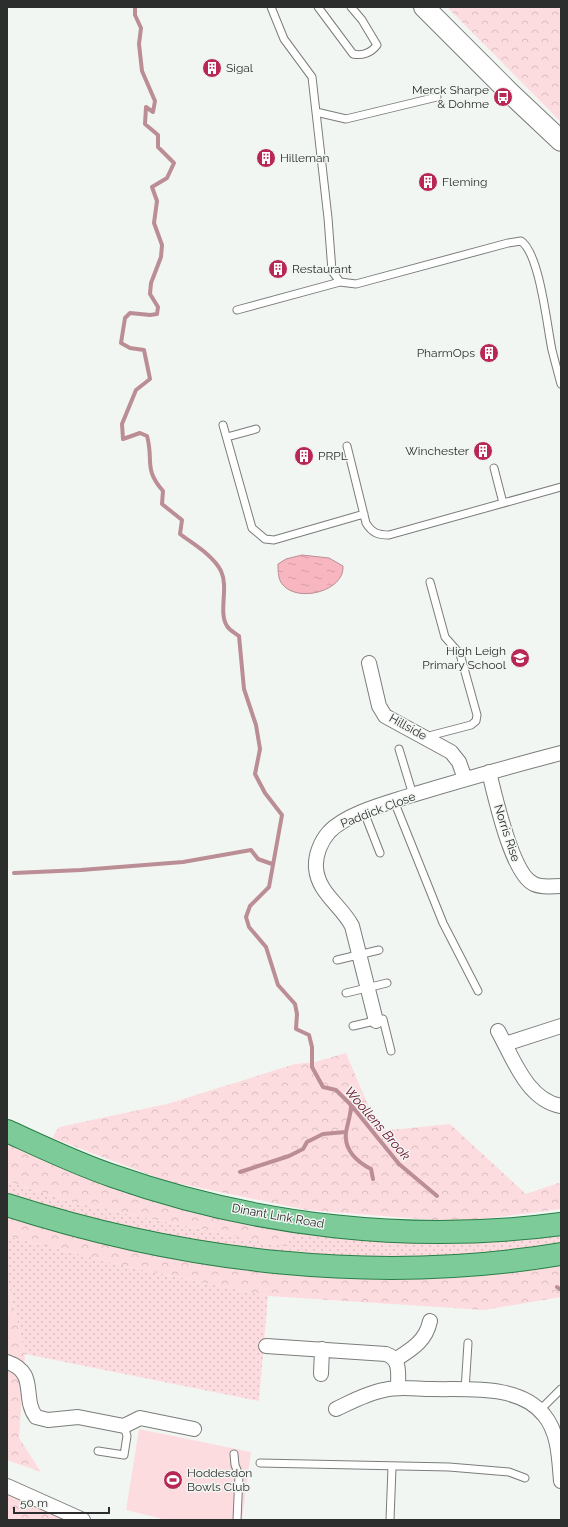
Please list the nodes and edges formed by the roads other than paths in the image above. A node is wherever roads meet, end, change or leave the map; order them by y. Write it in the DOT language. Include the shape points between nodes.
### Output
graph roads {
  1 [pos="271,7"];
  2 [pos="318,7"];
  3 [pos="351,7"];
  4 [pos="424,7"];
  5 [pos="437,97"];
  6 [pos="316,112"];
  7 [pos="561,141"];
  8 [pos="340,282"];
  9 [pos="237,310"];
  10 [pos="561,384"];
  11 [pos="223,425"];
  12 [pos="256,428"];
  13 [pos="227,437"];
  14 [pos="347,446"];
  15 [pos="494,468"];
  16 [pos="561,487"];
  17 [pos="503,503"];
  18 [pos="364,514"];
  19 [pos="430,582"];
  20 [pos="369,662"];
  21 [pos="424,737"];
  22 [pos="399,750"];
  23 [pos="561,753"];
  24 [pos="489,772"];
  25 [pos="465,779"];
  26 [pos="413,795"];
  27 [pos="394,801"];
  28 [pos="364,812"];
  29 [pos="380,853"];
  30 [pos="561,886"];
  31 [pos="379,950"];
  32 [pos="360,955"];
  33 [pos="338,960"];
  34 [pos="387,983"];
  35 [pos="368,988"];
  36 [pos="478,991"];
  37 [pos="346,993"];
  38 [pos="376,1021"];
  39 [pos="353,1026"];
  40 [pos="561,1026"];
  41 [pos="498,1031"];
  42 [pos="505,1044"];
  43 [pos="390,1051"];
  44 [pos="561,1106"];
  45 [pos="7,1131"];
  46 [pos="7,1205"];
  47 [pos="561,1224"];
  48 [pos="561,1254"];
  49 [pos="430,1321"];
  50 [pos="468,1343"];
  51 [pos="266,1346"];
  52 [pos="322,1349"];
  53 [pos="395,1360"];
  54 [pos="7,1362"];
  55 [pos="320,1374"];
  56 [pos="398,1388"];
  57 [pos="561,1389"];
  58 [pos="465,1390"];
  59 [pos="336,1409"];
  60 [pos="540,1410"];
  61 [pos="556,1423"];
  62 [pos="124,1426"];
  63 [pos="194,1429"];
  64 [pos="98,1451"];
  65 [pos="234,1454"];
  66 [pos="260,1463"];
  67 [pos="392,1467"];
  68 [pos="525,1478"];
  69 [pos="561,1481"];
  70 [pos="7,1486"];
  71 [pos="83,1520"];
  72 [pos="237,1520"];
  73 [pos="390,1520"];
  1 -- 6 [label="lane" via="284,39 312,77"];
  2 -- 3 [label="lane" via="353,54 360,55 373,50 377,45"];
  4 -- 7 [label="main road"];
  5 -- 6 [label="lane" via="346,120"];
  6 -- 8 [label="lane" via="330,260 332,271"];
  8 -- 9 [label="lane"];
  8 -- 10 [label="lane" via="356,284 508,243 521,242 530,250 546,310 552,350"];
  11 -- 13 [label="lane"];
  12 -- 13 [label="lane"];
  13 -- 18 [label="lane" via="250,522 255,532 265,540 274,540"];
  14 -- 18 [label="lane"];
  15 -- 17 [label="lane"];
  16 -- 17 [label="lane"];
  17 -- 18 [label="lane" via="389,535 375,533 366,523"];
  19 -- 21 [label="lane" via="445,637 460,654 476,718 471,725"];
  20 -- 21 [label="street, Hillside" via="382,711 390,719"];
  21 -- 25 [label="street, Hillside" via="455,755"];
  22 -- 26 [label="lane"];
  23 -- 24 [label="street, Paddick Close"];
  24 -- 25 [label="street, Paddick Close"];
  24 -- 30 [label="street, Norris Rise" via="512,853 521,872 533,884"];
  25 -- 26 [label="street, Paddick Close"];
  26 -- 27 [label="street, Paddick Close"];
  27 -- 28 [label="street, Paddick Close"];
  27 -- 36 [label="lane" via="443,923"];
  28 -- 29 [label="lane"];
  28 -- 32 [label="street, Paddick Close" via="337,825 329,832 321,844 316,859 317,877 322,888 352,926"];
  31 -- 32 [label="lane"];
  32 -- 33 [label="lane"];
  32 -- 35 [label="street, Paddick Close"];
  34 -- 35 [label="lane"];
  35 -- 37 [label="lane"];
  35 -- 38 [label="street, Paddick Close"];
  38 -- 39 [label="lane"];
  38 -- 43 [label="lane" via="383,1019"];
  40 -- 42 [label="street"];
  41 -- 42 [label="street"];
  42 -- 44 [label="street" via="534,1091 544,1100"];
  45 -- 47 [label="main road, Dinant Link Road" via="113,1176 206,1203 297,1222 360,1229 454,1232"];
  46 -- 48 [label="main road" via="144,1242 209,1253 296,1263 412,1268 505,1263"];
  49 -- 53 [label="street" via="423,1340"];
  50 -- 58 [label="lane"];
  51 -- 52 [label="street"];
  52 -- 53 [label="street" via="381,1353 392,1356"];
  52 -- 55 [label="street"];
  53 -- 56 [label="street" via="398,1368"];
  54 -- 62 [label="street" via="18,1366 27,1377 32,1411 36,1418 78,1418"];
  56 -- 58 [label="street"];
  56 -- 59 [label="street" via="379,1391"];
  57 -- 60 [label="lane"];
  58 -- 60 [label="street" via="509,1394"];
  60 -- 61 [label="street"];
  61 -- 69 [label="street"];
  62 -- 63 [label="street" via="140,1418"];
  62 -- 64 [label="lane" via="127,1436 124,1455"];
  65 -- 72 [label="lane" via="239,1474"];
  66 -- 67 [label="lane"];
  67 -- 68 [label="lane" via="500,1470"];
  67 -- 73 [label="lane"];
  70 -- 71 [label="street"];
}
